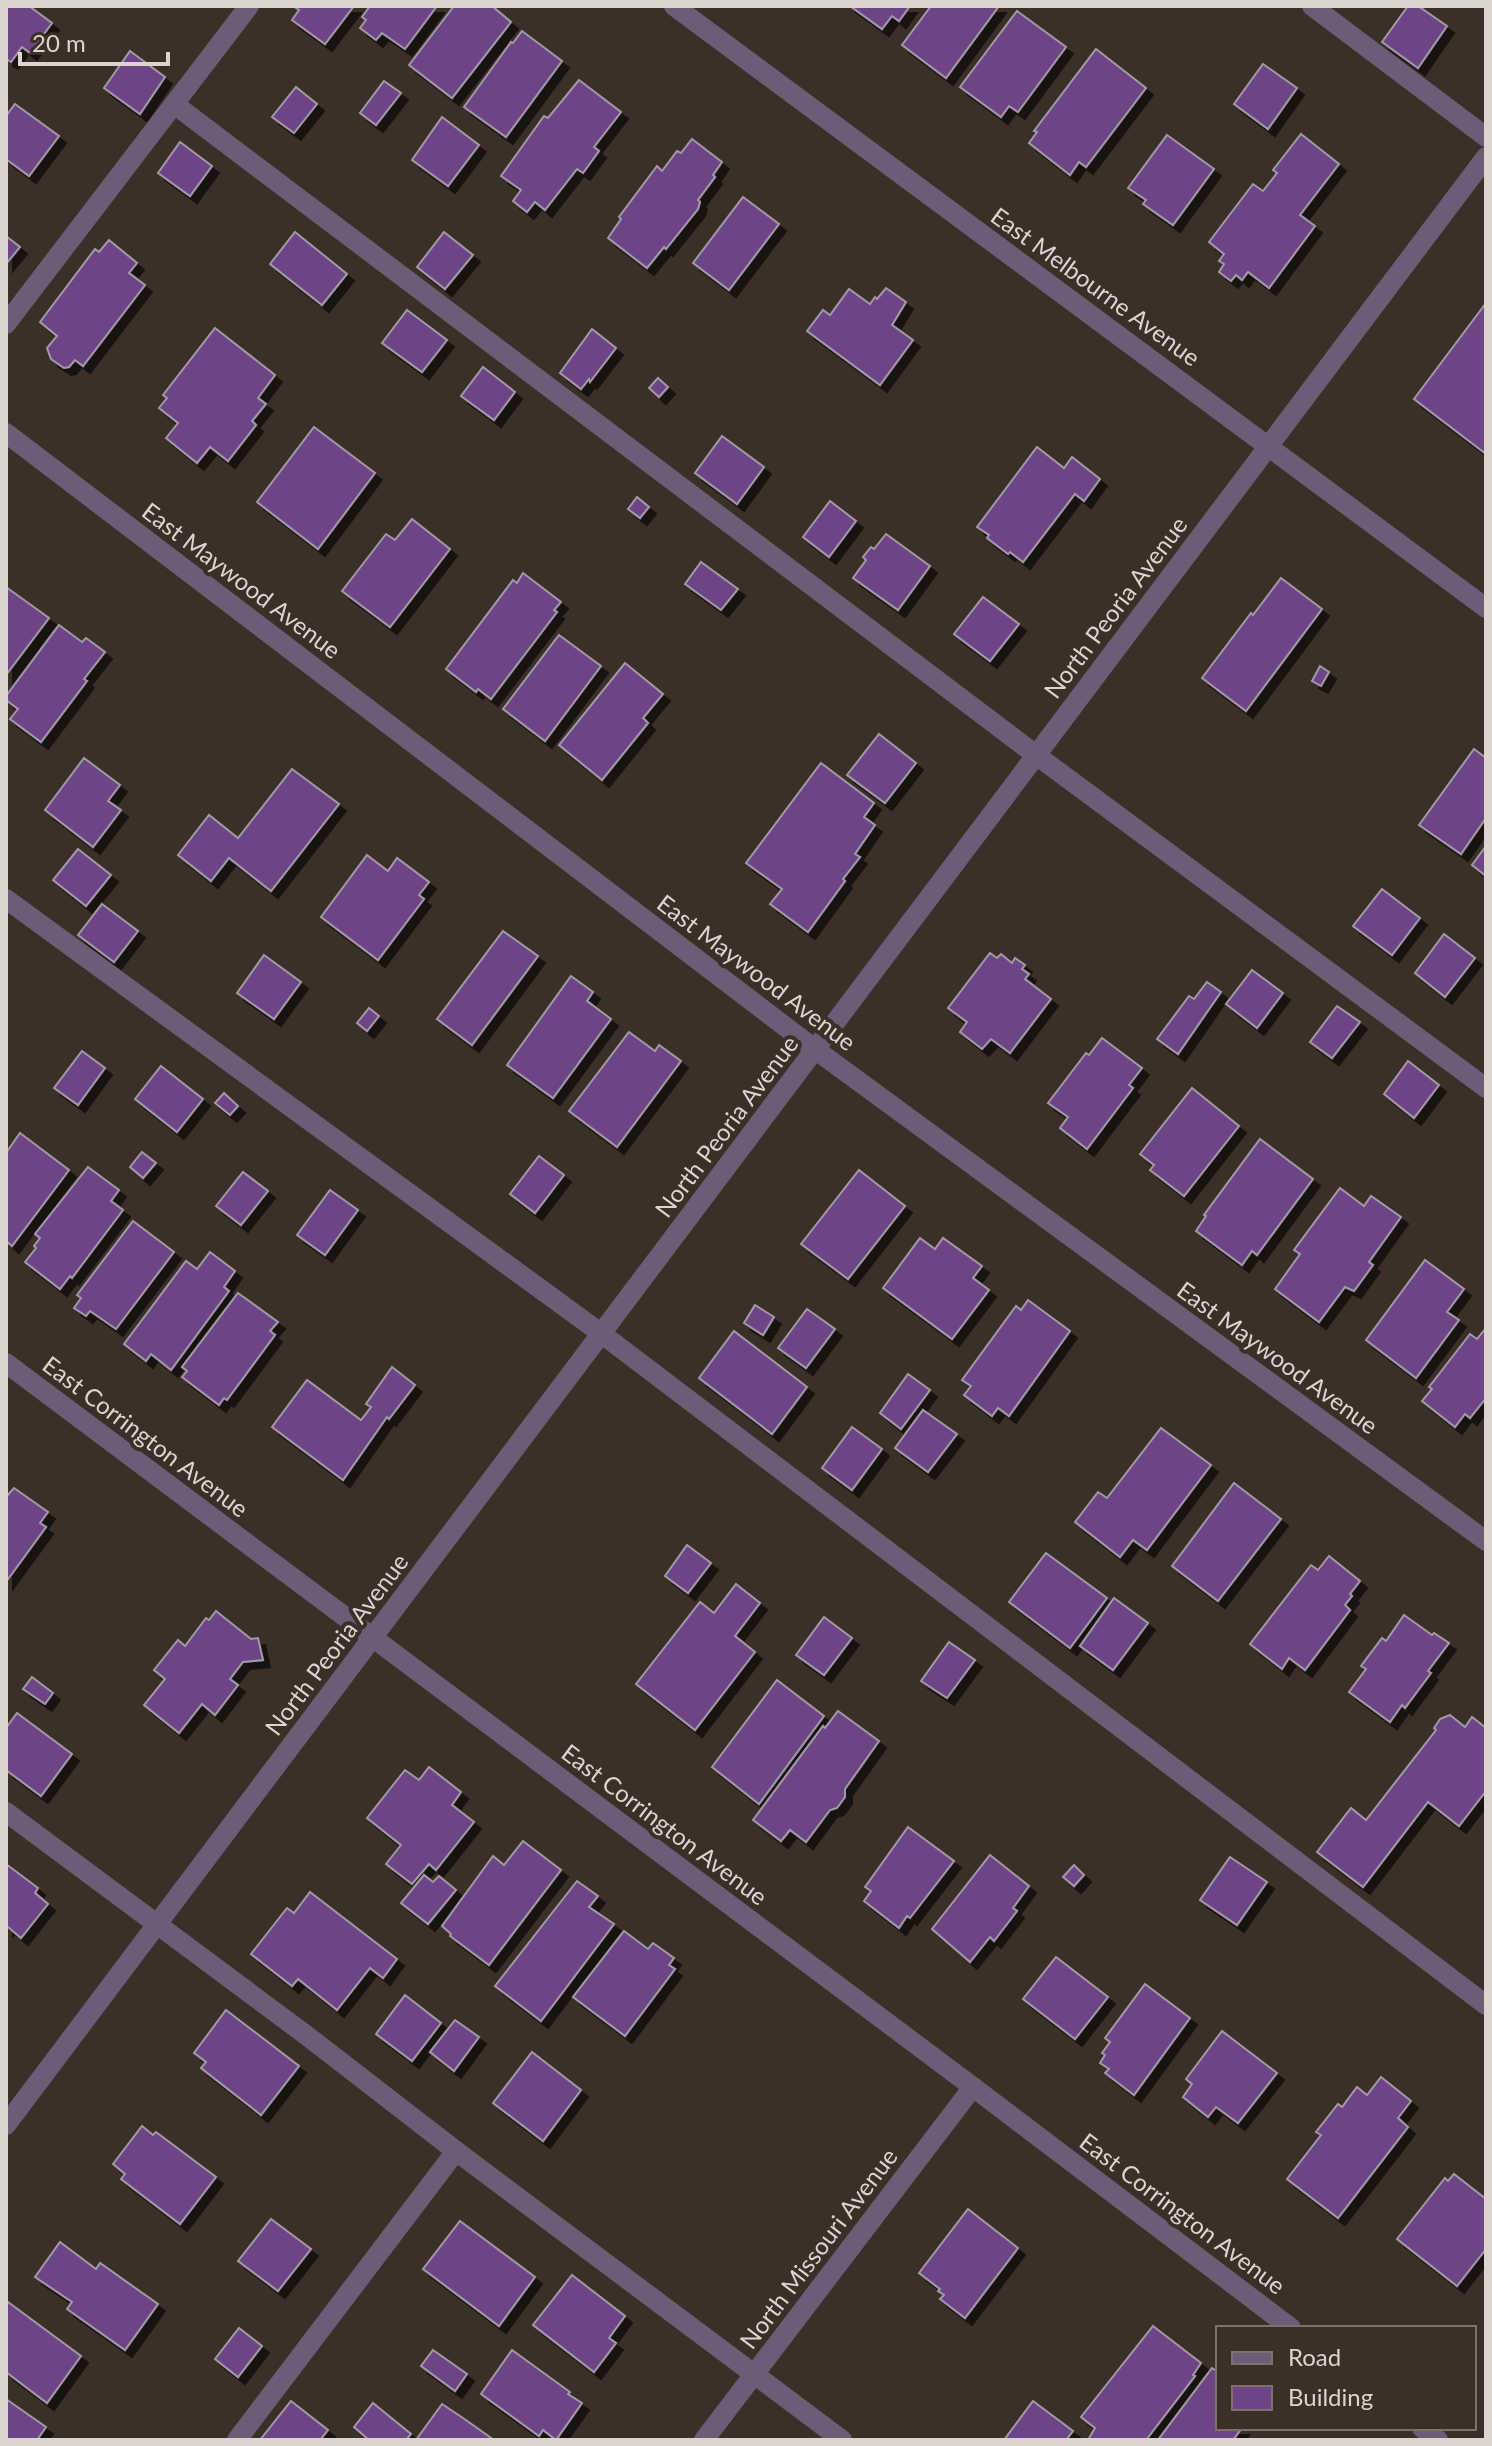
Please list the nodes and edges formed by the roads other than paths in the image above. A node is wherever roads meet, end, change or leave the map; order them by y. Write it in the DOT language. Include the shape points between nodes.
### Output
graph roads {
  1 [pos="249,6"];
  2 [pos="674,6"];
  3 [pos="1312,6"];
  4 [pos="174,104"];
  5 [pos="1486,137"];
  6 [pos="1486,157"];
  7 [pos="6,324"];
  8 [pos="6,433"];
  9 [pos="1269,446"];
  10 [pos="1486,608"];
  11 [pos="1036,755"];
  12 [pos="6,899"];
  13 [pos="816,1050"];
  14 [pos="1486,1088"];
  15 [pos="602,1334"];
  16 [pos="6,1363"];
  17 [pos="1486,1541"];
  18 [pos="373,1638"];
  19 [pos="6,1812"];
  20 [pos="157,1925"];
  21 [pos="1486,2005"];
  22 [pos="973,2087"];
  23 [pos="6,2125"];
  24 [pos="456,2151"];
  25 [pos="1288,2326"];
  26 [pos="754,2375"];
  27 [pos="237,2440"];
  28 [pos="704,2440"];
  29 [pos="842,2440"];
  1 -- 4 [label="street"];
  2 -- 9 [label="street, East Melbourne Avenue"];
  3 -- 5 [label="street"];
  4 -- 7 [label="street"];
  4 -- 11 [label="street"];
  6 -- 9 [label="street, North Peoria Avenue"];
  8 -- 13 [label="street, East Maywood Avenue"];
  9 -- 10 [label="street, East Melbourne Avenue"];
  9 -- 11 [label="street, North Peoria Avenue"];
  11 -- 13 [label="street, North Peoria Avenue"];
  11 -- 14 [label="street"];
  12 -- 15 [label="street"];
  13 -- 15 [label="street, North Peoria Avenue"];
  13 -- 17 [label="street, East Maywood Avenue"];
  15 -- 18 [label="street, North Peoria Avenue"];
  15 -- 21 [label="street"];
  16 -- 18 [label="street, East Corrington Avenue"];
  18 -- 20 [label="street, North Peoria Avenue"];
  18 -- 22 [label="street, East Corrington Avenue"];
  19 -- 20 [label="street"];
  20 -- 23 [label="street, North Peoria Avenue"];
  20 -- 24 [label="street"];
  22 -- 25 [label="street, East Corrington Avenue"];
  22 -- 26 [label="street, North Missouri Avenue"];
  24 -- 26 [label="street"];
  24 -- 27 [label="street"];
  26 -- 28 [label="street, North Missouri Avenue"];
  26 -- 29 [label="street"];
}
